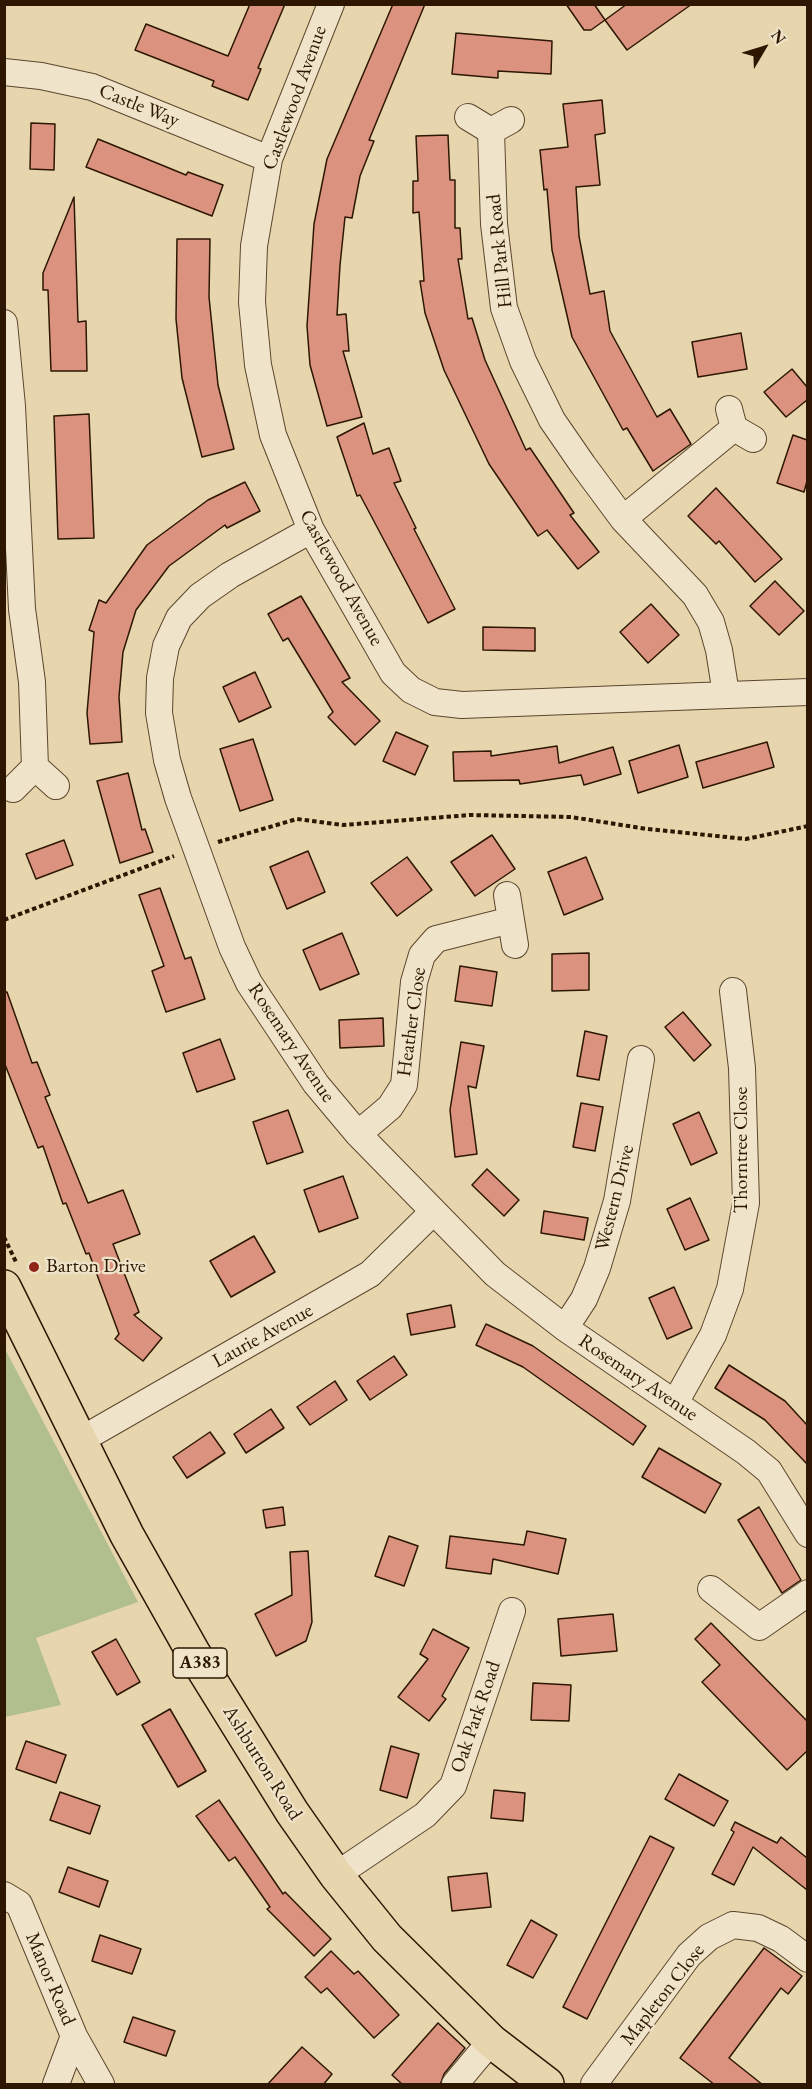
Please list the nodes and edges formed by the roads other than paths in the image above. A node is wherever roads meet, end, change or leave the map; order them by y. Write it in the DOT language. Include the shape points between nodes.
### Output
graph roads {
  1 [pos="331,4"];
  2 [pos="4,72"];
  3 [pos="468,117"];
  4 [pos="269,159"];
  5 [pos="4,323"];
  6 [pos="739,426"];
  7 [pos="623,519"];
  8 [pos="311,530"];
  9 [pos="807,692"];
  10 [pos="726,694"];
  11 [pos="35,767"];
  12 [pos="56,786"];
  13 [pos="13,789"];
  14 [pos="514,945"];
  15 [pos="733,991"];
  16 [pos="640,1059"];
  17 [pos="358,1134"];
  18 [pos="433,1212"];
  19 [pos="12,1278"];
  20 [pos="565,1328"];
  21 [pos="675,1403"];
  22 [pos="80,1441"];
  23 [pos="807,1534"];
  24 [pos="711,1589"];
  25 [pos="807,1593"];
  26 [pos="513,1611"];
  27 [pos="336,1875"];
  28 [pos="4,1895"];
  29 [pos="807,1959"];
  30 [pos="74,2036"];
  31 [pos="492,2041"];
  32 [pos="56,2085"];
  33 [pos="100,2085"];
  34 [pos="455,2085"];
  35 [pos="547,2085"];
  36 [pos="594,2085"];
  1 -- 4 [label="street, Castlewood Avenue"];
  2 -- 4 [label="street, Castle Way" via="92,87"];
  3 -- 7 [label="street, Hill Park Road" via="501,125 494,224 508,318 523,361 552,420"];
  4 -- 8 [label="street, Castlewood Avenue" via="254,246 252,302 258,365 273,435"];
  5 -- 11 [label="street"];
  6 -- 7 [label="street"];
  7 -- 10 [label="street, Hill Park Road" via="695,595 711,622"];
  8 -- 10 [label="street, Castlewood Avenue" via="393,673 411,690 435,702 462,705"];
  8 -- 17 [label="street, Rosemary Avenue" via="230,575 200,596 179,618 166,646 159,713 167,760 196,848 249,983 316,1084"];
  9 -- 10 [label="street, Castlewood Avenue"];
  11 -- 12 [label="street"];
  11 -- 13 [label="street"];
  14 -- 17 [label="street, Heather Close" via="509,907 436,939 422,955 414,982 404,1085 390,1107"];
  15 -- 21 [label="street, Thorntree Close" via="742,1068 746,1203 730,1289 713,1335"];
  16 -- 20 [label="street, Western Drive" via="617,1201 597,1268 584,1299"];
  17 -- 18 [label="street, Rosemary Avenue"];
  18 -- 20 [label="street, Rosemary Avenue" via="495,1274"];
  18 -- 22 [label="street, Laurie Avenue" via="370,1274"];
  19 -- 22 [label="main road, Ashburton Road / A383"];
  20 -- 21 [label="street, Rosemary Avenue"];
  21 -- 23 [label="street, Rosemary Avenue" via="769,1471"];
  22 -- 27 [label="main road, Ashburton Road / A383" via="194,1654"];
  24 -- 25 [label="street" via="759,1627"];
  26 -- 27 [label="street, Oak Park Road" via="453,1786 425,1815"];
  27 -- 31 [label="main road, Ashburton Road / A383" via="387,1938"];
  28 -- 30 [label="street, Manor Road" via="19,1904"];
  29 -- 36 [label="street, Mapleton Close" via="781,1939 758,1928 733,1925 709,1937 689,1955"];
  30 -- 32 [label="street, Manor Road"];
  30 -- 33 [label="street, Manor Road"];
  31 -- 34 [label="street"];
  31 -- 35 [label="main road, Ashburton Road / A383"];
}
